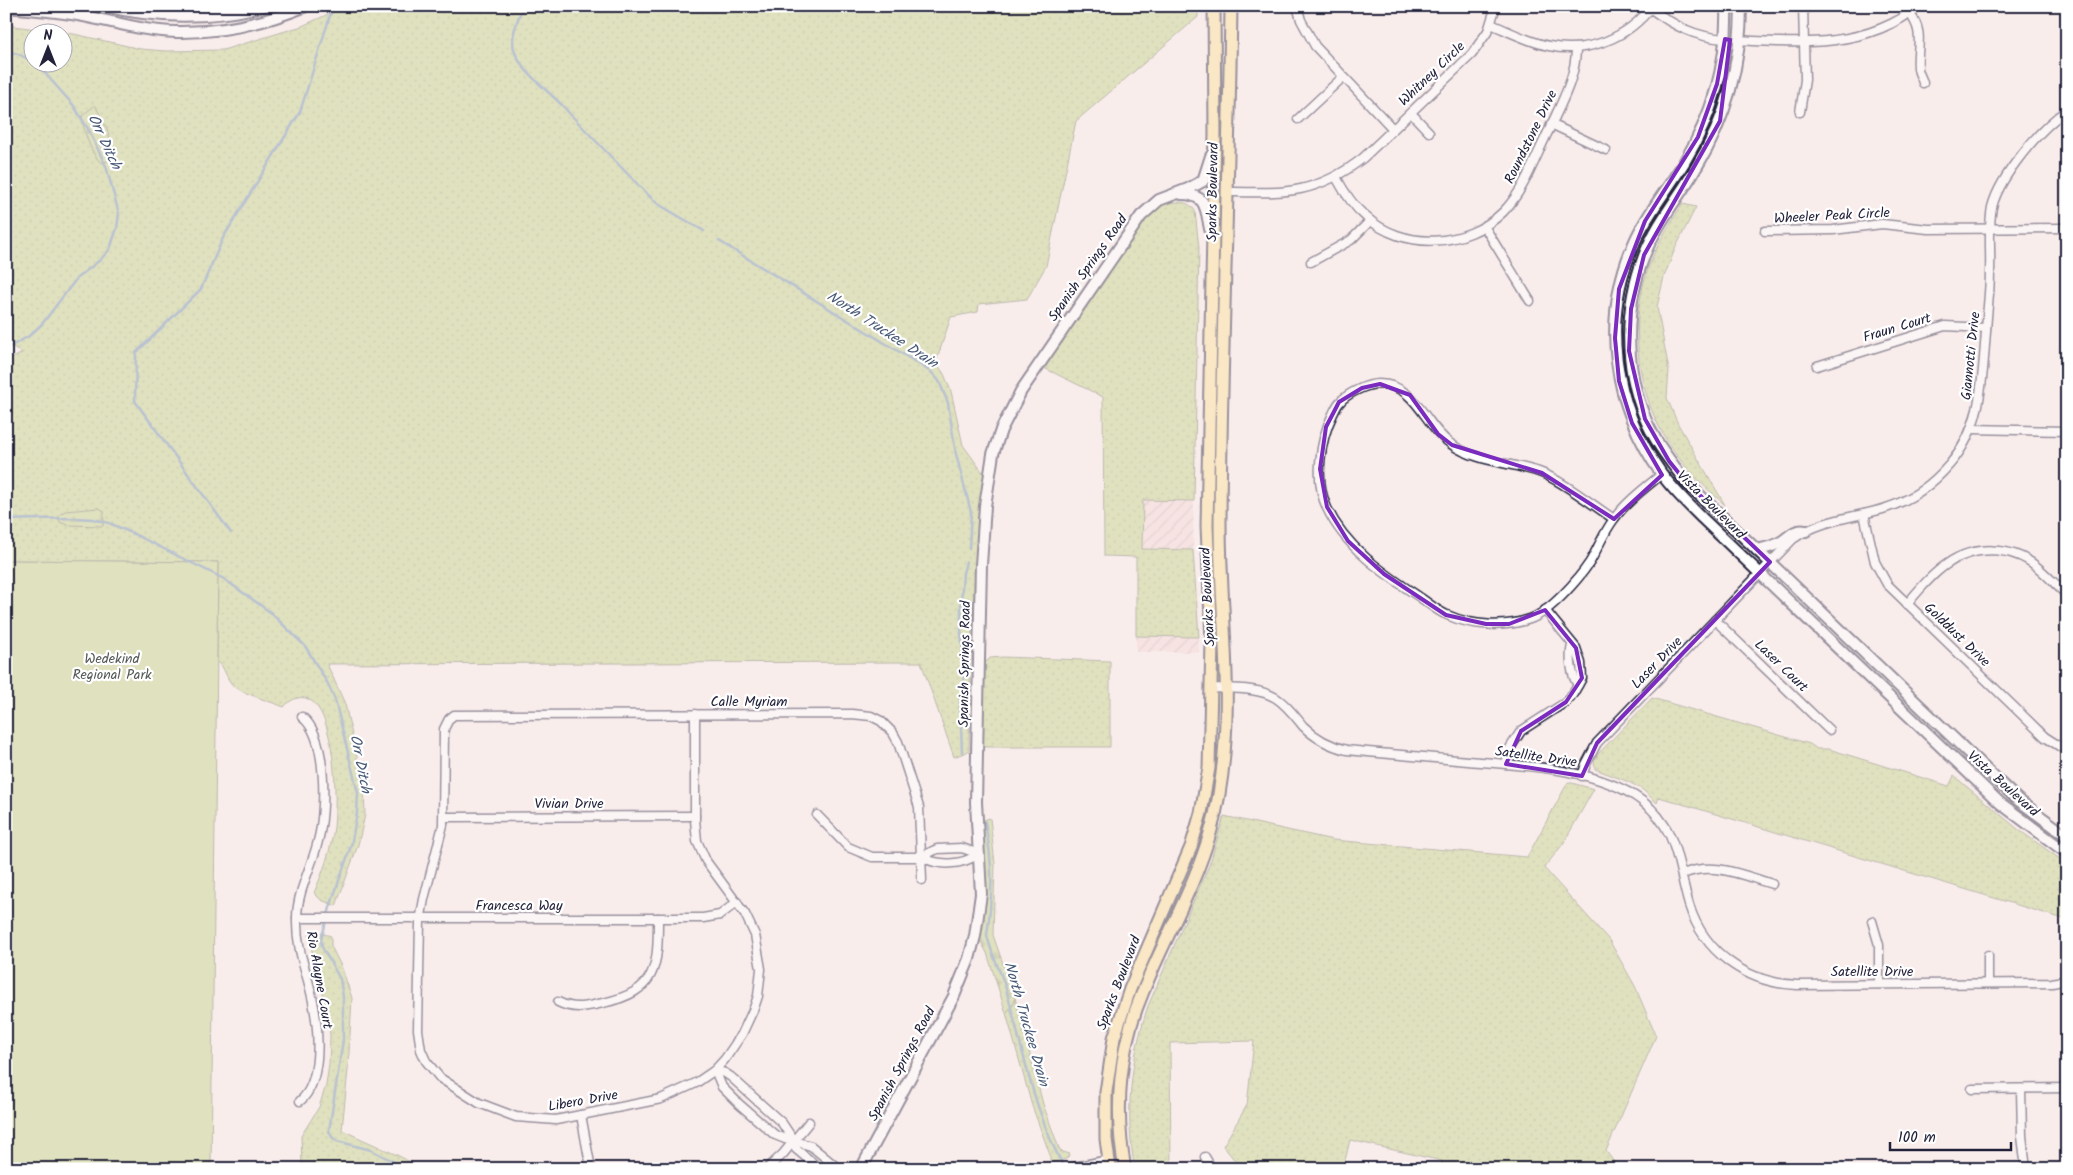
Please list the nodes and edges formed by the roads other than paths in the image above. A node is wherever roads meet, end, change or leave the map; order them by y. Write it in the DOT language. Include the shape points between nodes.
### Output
graph roads {
  1 [pos="104,6"];
  2 [pos="263,6"];
  3 [pos="306,6"];
  4 [pos="1214,6"];
  5 [pos="1231,6"];
  6 [pos="1297,6"];
  7 [pos="1496,6"];
  8 [pos="1726,6"];
  9 [pos="1741,6"];
  10 [pos="1803,6"];
  11 [pos="1919,6"];
  12 [pos="6,7"];
  13 [pos="1651,7"];
  14 [pos="68,10"];
  15 [pos="80,11"];
  16 [pos="1910,14"];
  17 [pos="1491,24"];
  18 [pos="1725,39"];
  19 [pos="1739,40"];
  20 [pos="1804,43"];
  21 [pos="1576,48"];
  22 [pos="1214,49"];
  23 [pos="1343,77"];
  24 [pos="1924,83"];
  25 [pos="2067,110"];
  26 [pos="1800,112"];
  27 [pos="1411,113"];
  28 [pos="1298,120"];
  29 [pos="1720,121"];
  30 [pos="1551,124"];
  31 [pos="1393,130"];
  32 [pos="1428,132"];
  33 [pos="1215,138"];
  34 [pos="1606,150"];
  35 [pos="1336,177"];
  36 [pos="1228,192"];
  37 [pos="1172,195"];
  38 [pos="1370,221"];
  39 [pos="1484,226"];
  40 [pos="2067,228"];
  41 [pos="1991,229"];
  42 [pos="1765,231"];
  43 [pos="1212,242"];
  44 [pos="1311,262"];
  45 [pos="1530,301"];
  46 [pos="1210,328"];
  47 [pos="1986,328"];
  48 [pos="1817,366"];
  49 [pos="1971,430"];
  50 [pos="2067,431"];
  51 [pos="1662,474"];
  52 [pos="1864,514"];
  53 [pos="1614,519"];
  54 [pos="1806,531"];
  55 [pos="1757,550"];
  56 [pos="1770,562"];
  57 [pos="1760,573"];
  58 [pos="2067,595"];
  59 [pos="1907,604"];
  60 [pos="1545,610"];
  61 [pos="1715,620"];
  62 [pos="1572,645"];
  63 [pos="1581,663"];
  64 [pos="1572,665"];
  65 [pos="1578,685"];
  66 [pos="1211,688"];
  67 [pos="1226,689"];
  68 [pos="695,714"];
  69 [pos="302,717"];
  70 [pos="449,719"];
  71 [pos="1829,730"];
  72 [pos="2067,751"];
  73 [pos="1506,764"];
  74 [pos="1582,776"];
  75 [pos="817,815"];
  76 [pos="444,816"];
  77 [pos="695,816"];
  78 [pos="2067,836"];
  79 [pos="2067,853"];
  80 [pos="979,854"];
  81 [pos="921,857"];
  82 [pos="1683,874"];
  83 [pos="922,880"];
  84 [pos="1772,884"];
  85 [pos="737,902"];
  86 [pos="296,918"];
  87 [pos="421,918"];
  88 [pos="658,918"];
  89 [pos="1872,922"];
  90 [pos="1988,955"];
  91 [pos="2067,980"];
  92 [pos="1879,984"];
  93 [pos="1988,984"];
  94 [pos="558,1002"];
  95 [pos="715,1070"];
  96 [pos="2067,1088"];
  97 [pos="1972,1089"];
  98 [pos="2021,1089"];
  99 [pos="300,1101"];
  100 [pos="1120,1111"];
  101 [pos="582,1115"];
  102 [pos="809,1122"];
  103 [pos="794,1141"];
  104 [pos="1204,1157"];
  105 [pos="1110,1165"];
  106 [pos="1073,1168"];
  107 [pos="591,1169"];
  108 [pos="767,1169"];
  109 [pos="820,1169"];
  110 [pos="839,1169"];
  111 [pos="861,1169"];
  112 [pos="1118,1169"];
  113 [pos="1125,1169"];
  114 [pos="1212,1169"];
  115 [pos="2026,1169"];
  1 -- 2 [label="main road" via="146,14 191,17"];
  3 -- 15 [label="main road" via="254,23 176,32 144,29"];
  4 -- 22 [label="main road, Sparks Boulevard"];
  5 -- 36 [label="main road, Sparks Boulevard"];
  6 -- 23 [label="street" via="1307,35"];
  7 -- 17 [label="street, Whitney Circle"];
  8 -- 18 [label="main road, Vista Boulevard"];
  9 -- 19 [label="main road, Vista Boulevard"];
  10 -- 20 [label="street"];
  11 -- 16 [label="street"];
  12 -- 14 [label="main road"];
  13 -- 18 [label="street" via="1683,30"];
  13 -- 21 [label="street" via="1640,20 1616,37"];
  14 -- 15 [label="main road"];
  16 -- 20 [label="street" via="1873,32"];
  16 -- 24 [label="street" via="1920,36 1918,70"];
  17 -- 21 [label="street" via="1550,47"];
  17 -- 27 [label="street, Whitney Circle" via="1472,54"];
  18 -- 29 [label="main road" via="1732,41 1720,104"];
  18 -- 51 [label="main road, Vista Boulevard" via="1717,84 1705,120 1685,160 1645,222 1619,289 1615,338 1619,381 1632,423"];
  19 -- 20 [label="street"];
  19 -- 29 [label="main road, Vista Boulevard" via="1734,75"];
  20 -- 26 [label="street" via="1805,91"];
  21 -- 30 [label="street, Roundstone Drive" via="1572,78"];
  22 -- 33 [label="main road, Sparks Boulevard"];
  22 -- 36 [label="main road" via="1222,106 1221,184"];
  23 -- 28 [label="street"];
  23 -- 31 [label="street"];
  25 -- 41 [label="street, Giannotti Drive" via="2033,140 2001,185 1992,208"];
  27 -- 31 [label="street, Whitney Circle"];
  27 -- 32 [label="street"];
  29 -- 55 [label="main road, Vista Boulevard" via="1698,166 1644,255 1631,309 1629,351 1632,377 1645,419 1670,461 1686,482"];
  30 -- 34 [label="street"];
  30 -- 39 [label="street, Roundstone Drive" via="1520,189 1502,212"];
  31 -- 35 [label="street, Whitney Circle" via="1363,158"];
  33 -- 37 [label="main road, Spanish Springs Road" via="1203,181"];
  33 -- 43 [label="main road, Sparks Boulevard"];
  35 -- 36 [label="street, Whitney Circle" via="1293,191"];
  35 -- 38 [label="street, Roundstone Drive" via="1354,206"];
  36 -- 46 [label="main road" via="1221,202"];
  36 -- 67 [label="main road, Sparks Boulevard" via="1220,524"];
  37 -- 43 [label="main road" via="1191,195 1204,203"];
  37 -- 80 [label="main road, Spanish Springs Road" via="1151,206 1115,254 1021,391 993,454 981,566 976,775"];
  38 -- 39 [label="street, Roundstone Drive" via="1395,234 1421,240 1449,239"];
  38 -- 44 [label="street" via="1351,240"];
  39 -- 45 [label="street"];
  40 -- 41 [label="street, Wheeler Peak Circle"];
  41 -- 42 [label="street, Wheeler Peak Circle" via="1928,229 1882,224 1833,230"];
  41 -- 47 [label="street, Giannotti Drive" via="1990,299"];
  43 -- 46 [label="main road, Sparks Boulevard"];
  46 -- 66 [label="main road, Sparks Boulevard" via="1206,548 1212,642"];
  47 -- 48 [label="street, Fraun Court" via="1945,326"];
  47 -- 49 [label="street, Giannotti Drive" via="1981,394"];
  49 -- 50 [label="street"];
  49 -- 52 [label="street, Giannotti Drive" via="1952,462 1928,486 1901,502"];
  51 -- 53 [label="street"];
  51 -- 57 [label="main road, Vista Boulevard" via="1674,490"];
  52 -- 54 [label="street, Giannotti Drive"];
  52 -- 59 [label="street, Golddust Drive" via="1880,574"];
  53 -- 60 [label="street" via="1588,564"];
  53 -- 60 [label="street" via="1542,473 1470,454 1452,445 1438,434 1410,395 1397,388 1380,384 1362,388 1339,402 1326,427 1320,469 1326,507 1348,541 1384,574 1446,615 1486,624 1509,624 1530,619"];
  54 -- 55 [label="main road" via="1796,531 1781,542"];
  54 -- 56 [label="street, Giannotti Drive"];
  55 -- 56 [label="main road, Vista Boulevard"];
  56 -- 57 [label="street, Giannotti Drive"];
  56 -- 78 [label="main road, Vista Boulevard" via="2018,800"];
  57 -- 61 [label="street, Laser Drive"];
  57 -- 79 [label="main road, Vista Boulevard" via="2000,803"];
  58 -- 59 [label="street" via="2027,560 2004,551 1991,550 1968,553 1946,564"];
  59 -- 72 [label="street, Golddust Drive" via="2045,737"];
  60 -- 62 [label="street"];
  61 -- 71 [label="street, Laser Court"];
  61 -- 74 [label="street, Laser Drive" via="1598,743"];
  62 -- 63 [label="street"];
  62 -- 64 [label="street"];
  63 -- 64 [label="street"];
  63 -- 65 [label="street" via="1582,678"];
  64 -- 65 [label="street" via="1573,678"];
  65 -- 73 [label="street" via="1566,702 1521,731 1510,748"];
  66 -- 67 [label="street, Satellite Drive"];
  66 -- 105 [label="main road, Sparks Boulevard" via="1208,768 1201,813 1191,847 1130,989 1114,1038 1106,1092 1106,1139"];
  67 -- 73 [label="street, Satellite Drive" via="1256,691 1276,698 1312,734 1334,747"];
  67 -- 100 [label="main road, Sparks Boulevard" via="1224,753 1213,823 1201,859 1141,995 1124,1052"];
  68 -- 70 [label="street, Calle Myriam" via="471,714 454,715"];
  68 -- 77 [label="street, Libero Drive"];
  68 -- 81 [label="street, Calle Myriam" via="862,714 881,721 898,742 917,799"];
  69 -- 86 [label="street, Rio Alayne Court" via="314,735 321,764 323,795 319,839"];
  70 -- 76 [label="street, Libero Drive" via="444,729"];
  73 -- 74 [label="street, Satellite Drive"];
  74 -- 82 [label="street, Satellite Drive" via="1630,793 1654,812 1670,834"];
  75 -- 81 [label="street" via="840,841 856,852 881,858"];
  76 -- 77 [label="street, Vivian Drive"];
  76 -- 87 [label="street, Libero Drive"];
  77 -- 85 [label="street, Libero Drive" via="697,841 706,861"];
  80 -- 81 [label="street" via="962,848 936,849"];
  80 -- 81 [label="street" via="964,862 937,863"];
  80 -- 111 [label="main road, Spanish Springs Road" via="979,913 961,981"];
  81 -- 83 [label="street, Calle Myriam"];
  82 -- 84 [label="street" via="1712,868"];
  82 -- 92 [label="street, Satellite Drive" via="1689,904 1701,932 1720,955 1745,972 1787,984"];
  85 -- 88 [label="street, Francesca Way" via="712,918"];
  85 -- 95 [label="street, Libero Drive" via="755,935 760,956 760,982 750,1019 734,1047"];
  86 -- 87 [label="street, Francesca Way"];
  86 -- 99 [label="street, Rio Alayne Court" via="298,947 314,1006 317,1033 314,1080"];
  87 -- 88 [label="street, Francesca Way"];
  87 -- 101 [label="street, Libero Drive" via="418,1039 432,1070 456,1089 503,1114 542,1120"];
  88 -- 94 [label="street" via="657,958 650,976 638,989 622,999 582,1008"];
  89 -- 92 [label="street" via="1879,945"];
  90 -- 93 [label="street"];
  91 -- 93 [label="street, Satellite Drive"];
  92 -- 93 [label="street, Satellite Drive"];
  95 -- 101 [label="street, Libero Drive" via="674,1094"];
  95 -- 103 [label="street" via="731,1077 782,1123"];
  95 -- 103 [label="street" via="722,1088 739,1104 775,1135"];
  96 -- 98 [label="street"];
  97 -- 98 [label="street"];
  98 -- 115 [label="street"];
  100 -- 105 [label="main road"];
  100 -- 113 [label="main road, Sparks Boulevard"];
  101 -- 107 [label="street"];
  102 -- 103 [label="street"];
  103 -- 108 [label="street"];
  103 -- 109 [label="street" via="796,1149"];
  103 -- 110 [label="street" via="811,1146"];
  104 -- 114 [label="street"];
  105 -- 106 [label="main road"];
  105 -- 112 [label="main road" via="1114,1163"];
}
